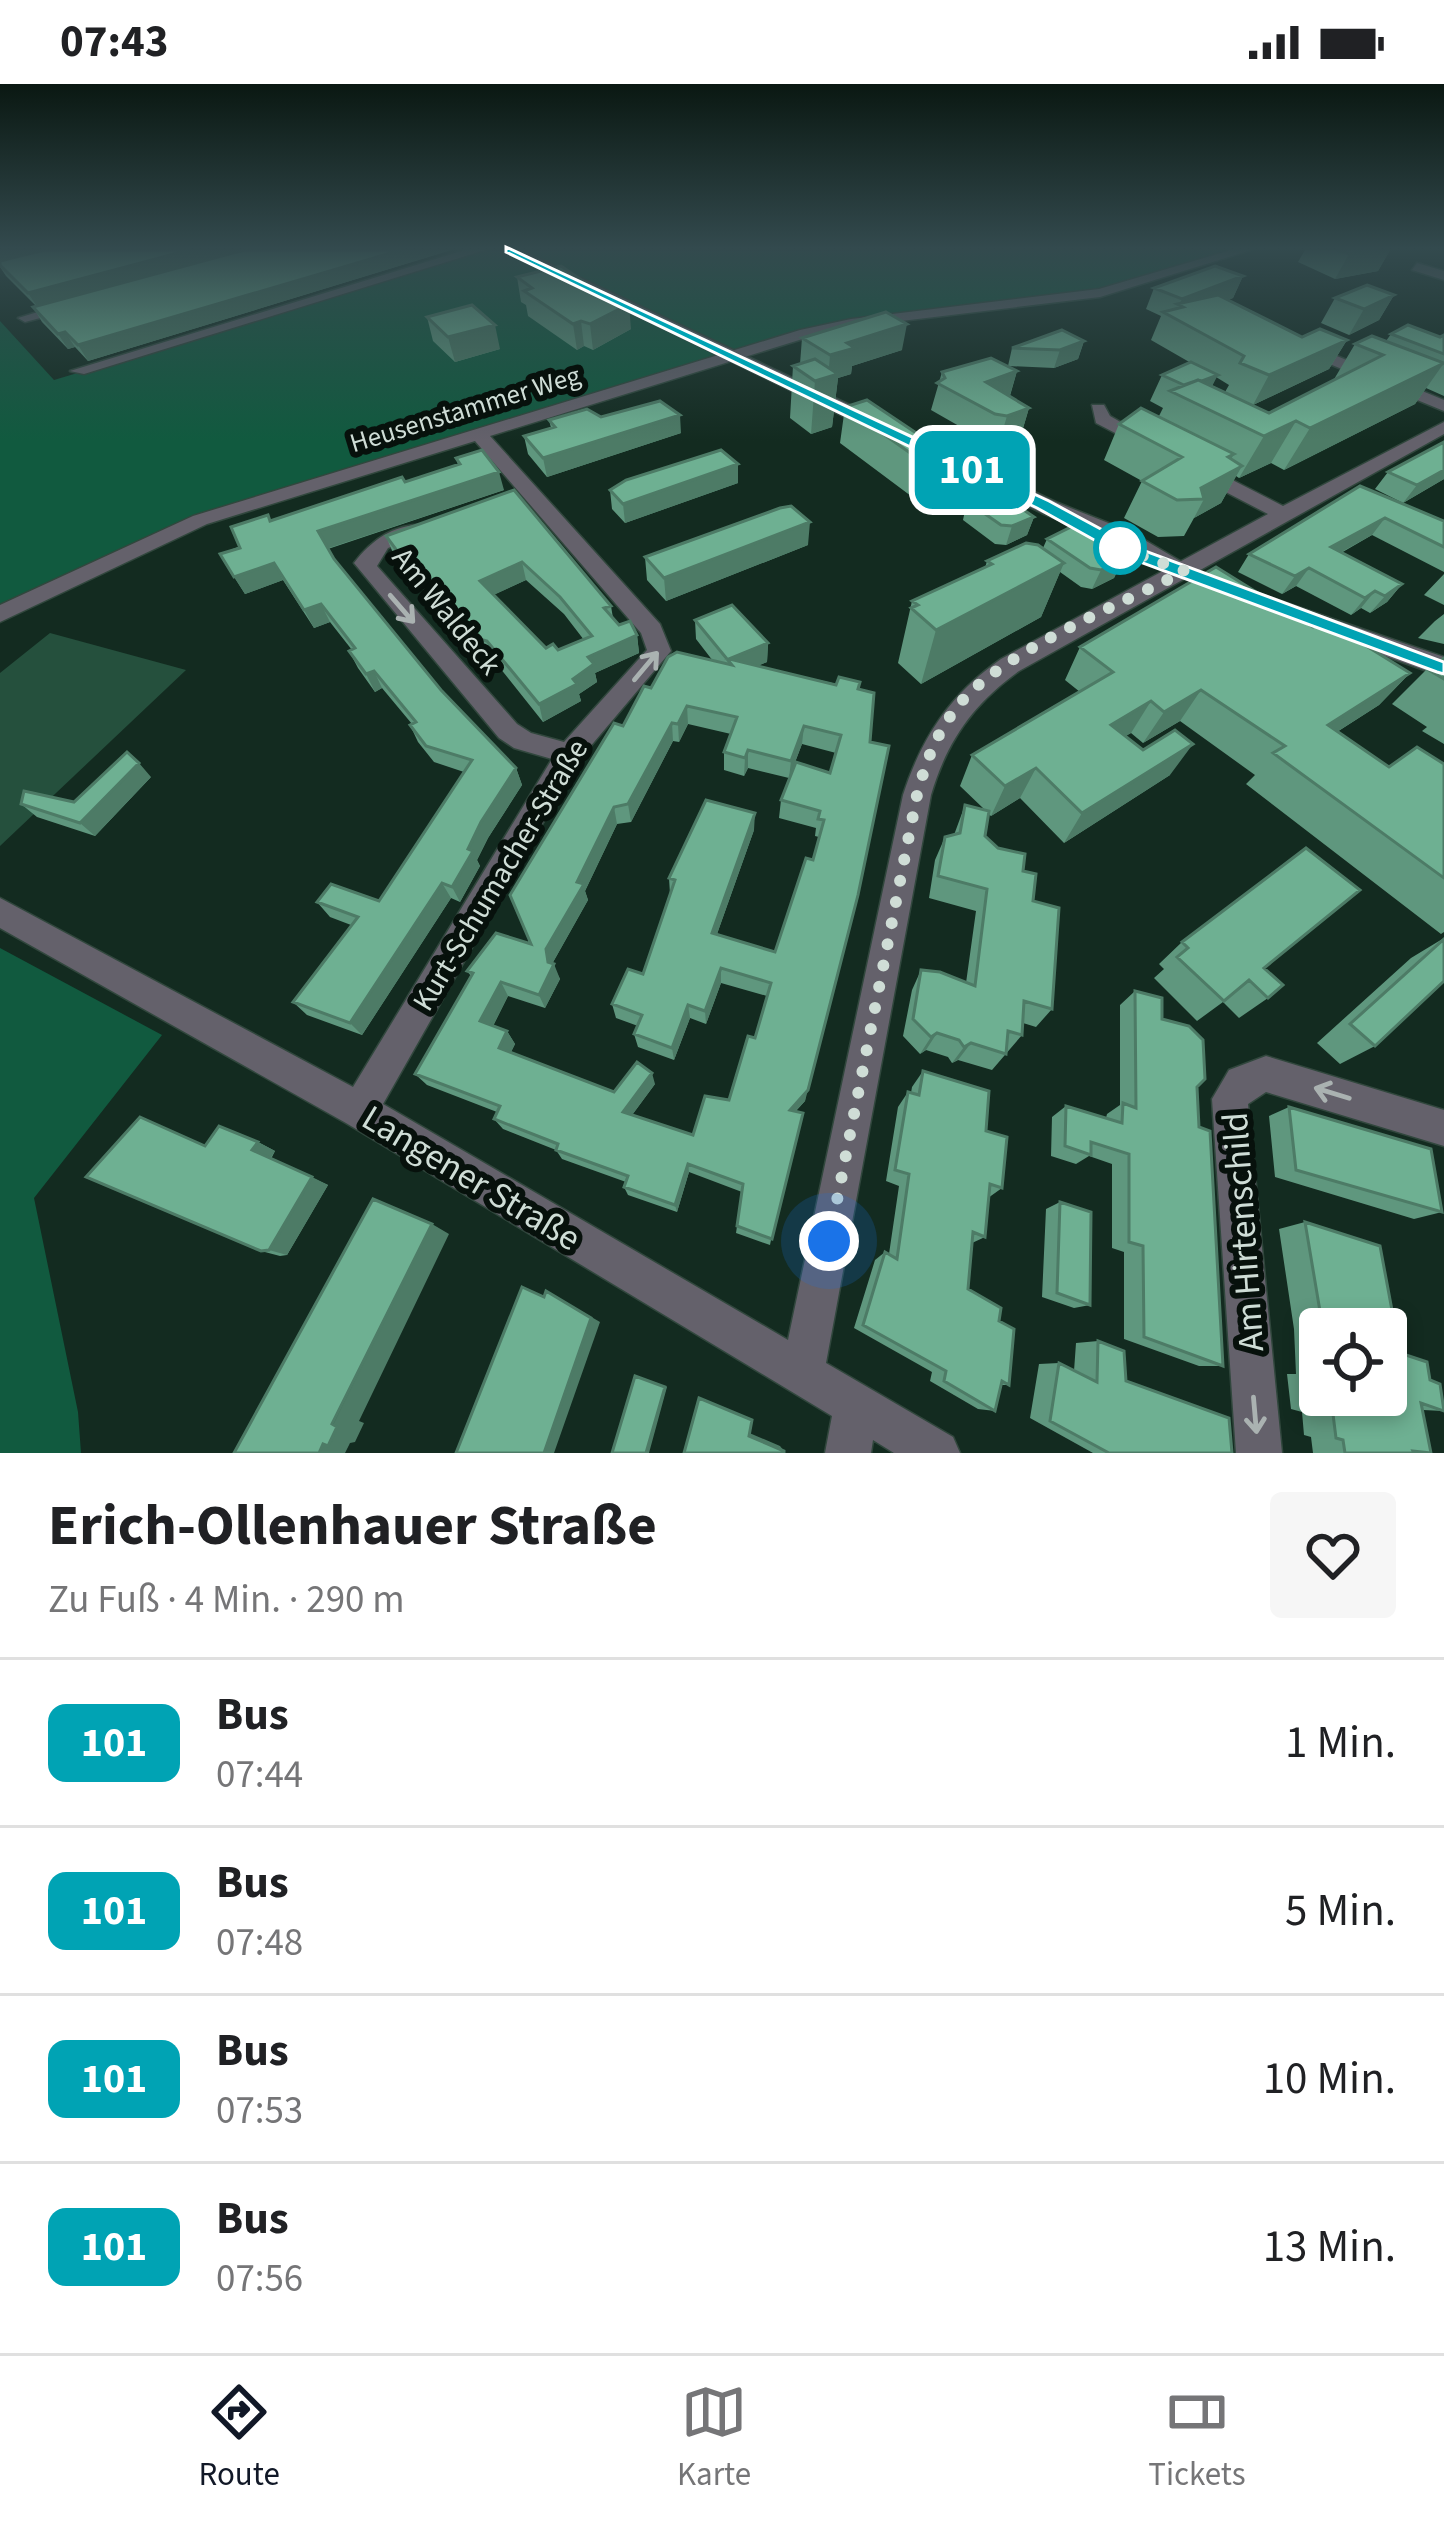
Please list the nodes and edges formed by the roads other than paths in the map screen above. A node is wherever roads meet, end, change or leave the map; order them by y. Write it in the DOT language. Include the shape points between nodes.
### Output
graph roads {
  1 [pos="40,314"];
  2 [pos="267,314"];
  3 [pos="646,314"];
  4 [pos="925,314"];
  5 [pos="25,318"];
  6 [pos="1280,339"];
  7 [pos="733,355"];
  8 [pos="79,371"];
  9 [pos="1444,406"];
  10 [pos="1098,409"];
  11 [pos="1444,427"];
  12 [pos="478,433"];
  13 [pos="1423,439"];
  14 [pos="1444,448"];
  15 [pos="1340,485"];
  16 [pos="1361,495"];
  17 [pos="1285,515"];
  18 [pos="450,519"];
  19 [pos="1185,571"];
  20 [pos="0,614"];
  21 [pos="1444,667"];
  22 [pos="569,754"];
  23 [pos="0,912"];
  24 [pos="359,1110"];
  25 [pos="1444,1128"];
  26 [pos="802,1375"];
  27 [pos="856,1407"];
  28 [pos="848,1453"];
  29 [pos="938,1453"];
  30 [pos="1259,1453"];
  1 -- 5 [label="street"];
  2 -- 8 [label="street"];
  3 -- 7 [label="street"];
  4 -- 7 [label="street, Heusenstammer Weg" via="841,324"];
  6 -- 9 [label="street"];
  7 -- 12 [label="street, Heusenstammer Weg"];
  7 -- 19 [label="street" via="1107,542"];
  10 -- 17 [label="street" via="1102,419"];
  11 -- 13 [label="street"];
  12 -- 20 [label="street, Heusenstammer Weg" via="200,520"];
  22 -- 12 [label="street, Kurt-Schumacher-Straße, one-way" via="659,646 520,495"];
  13 -- 14 [label="street"];
  13 -- 15 [label="street"];
  15 -- 16 [label="street"];
  15 -- 17 [label="street"];
  17 -- 19 [label="street"];
  18 -- 22 [label="street, Am Waldeck, one-way" via="382,543 368,554 368,569 508,731"];
  19 -- 21 [label="street"];
  19 -- 26 [label="street" via="1002,668 964,699 932,745"];
  22 -- 24 [label="street, Kurt-Schumacher-Straße"];
  23 -- 24 [label="street, Langener Straße"];
  24 -- 26 [label="street, Langener Straße"];
  25 -- 30 [label="street, Am Hirtenschild, one-way" via="1266,1074 1242,1083 1230,1099"];
  26 -- 27 [label="street, Langener Straße"];
  27 -- 28 [label="street"];
  27 -- 29 [label="street, Langener Straße"];
}
